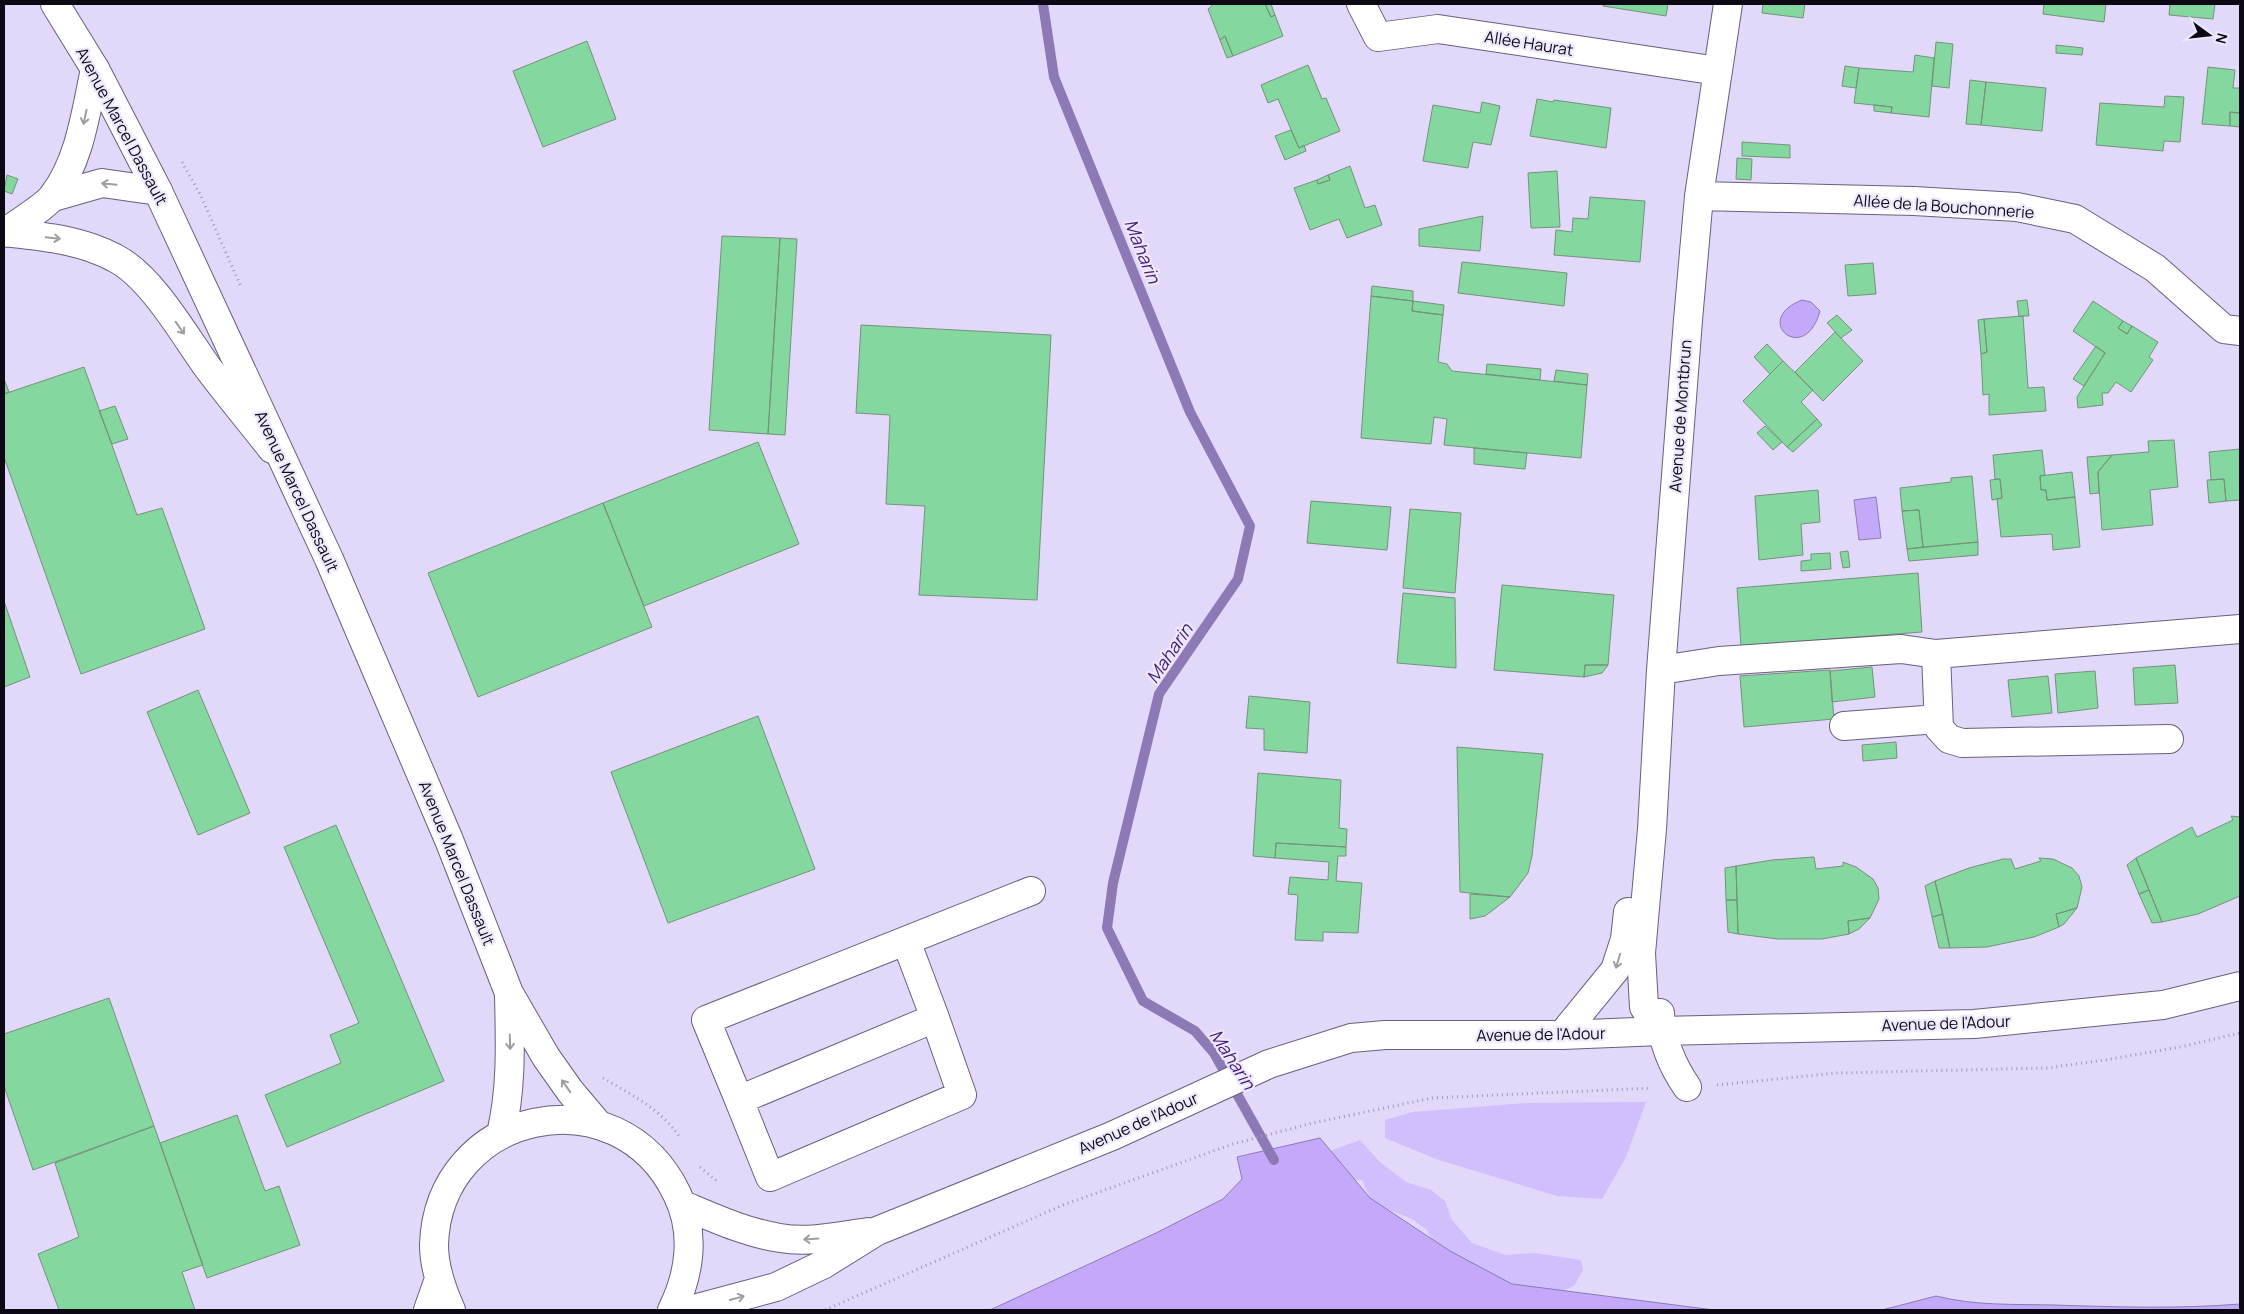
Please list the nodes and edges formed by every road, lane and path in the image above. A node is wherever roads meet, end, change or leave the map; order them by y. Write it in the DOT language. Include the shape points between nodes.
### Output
graph roads {
  1 [pos="55,4"];
  2 [pos="1361,4"];
  3 [pos="1728,4"];
  4 [pos="95,69"];
  5 [pos="1718,71"];
  6 [pos="158,191"];
  7 [pos="1699,196"];
  8 [pos="53,197"];
  9 [pos="4,232"];
  10 [pos="2240,331"];
  11 [pos="285,465"];
  12 [pos="2240,629"];
  13 [pos="1936,654"];
  14 [pos="1661,670"];
  15 [pos="1938,719"];
  16 [pos="1844,726"];
  17 [pos="2169,740"];
  18 [pos="1652,829"];
  19 [pos="1031,891"];
  20 [pos="906,941"];
  21 [pos="2240,986"];
  22 [pos="509,993"];
  23 [pos="935,1018"];
  24 [pos="1661,1031"];
  25 [pos="2240,1033"];
  26 [pos="1562,1035"];
  27 [pos="1687,1086"];
  28 [pos="635,1097"];
  29 [pos="739,1100"];
  30 [pos="597,1123"];
  31 [pos="501,1134"];
  32 [pos="684,1146"];
  33 [pos="699,1166"];
  34 [pos="720,1184"];
  35 [pos="682,1205"];
  36 [pos="877,1231"];
  37 [pos="439,1279"];
  38 [pos="428,1310"];
  39 [pos="451,1310"];
  40 [pos="672,1310"];
  41 [pos="690,1310"];
  42 [pos="825,1310"];
  1 -- 4 [label="main road, Avenue Marcel Dassault"];
  2 -- 5 [label="main road, Allée Haurat" via="1378,37 1438,29"];
  3 -- 5 [label="main road, Avenue de Montbrun"];
  4 -- 6 [label="main road, Avenue Marcel Dassault"];
  4 -- 8 [label="main road, one-way" via="71,164"];
  5 -- 7 [label="main road, Avenue de Montbrun"];
  6 -- 8 [label="main road, one-way" via="102,183"];
  6 -- 11 [label="main road, Avenue Marcel Dassault"];
  7 -- 10 [label="main road, Allée de la Bouchonnerie" via="1914,200 2017,207 2076,218 2155,268 2224,329"];
  7 -- 14 [label="main road, Avenue de Montbrun"];
  8 -- 9 [label="main road"];
  9 -- 11 [label="main road, one-way" via="65,239 92,246 118,259 141,278"];
  11 -- 22 [label="main road, Avenue Marcel Dassault" via="329,559 449,840"];
  12 -- 13 [label="main road"];
  13 -- 14 [label="main road" via="1901,649 1719,661"];
  13 -- 15 [label="main road"];
  14 -- 18 [label="main road, Avenue de Montbrun"];
  15 -- 16 [label="main road"];
  15 -- 17 [label="main road" via="1939,728 1949,739 1962,743"];
  18 -- 24 [label="main road, Avenue de Montbrun" via="1661,910 1656,967"];
  18 -- 26 [label="main road, one-way" via="1629,904 1625,939 1615,970"];
  19 -- 20 [label="main road"];
  20 -- 23 [label="main road"];
  20 -- 29 [label="main road" via="706,1020"];
  21 -- 24 [label="main road, Avenue de l'Adour" via="2163,1005 1974,1024"];
  30 -- 22 [label="main road, Avenue Marcel Dassault, one-way" via="546,1057"];
  22 -- 31 [label="main road, Avenue Marcel Dassault, one-way" via="509,1095"];
  23 -- 29 [label="main road"];
  23 -- 29 [label="main road" via="962,1096 770,1177"];
  24 -- 26 [label="main road, Avenue de l'Adour"];
  24 -- 27 [label="main road, Avenue de Montbrun" via="1675,1070"];
  25 -- 27 [label="path" via="2180,1047 2047,1068 1837,1073"];
  26 -- 36 [label="main road, Avenue de l'Adour" via="1385,1035 1342,1040 1269,1064 1112,1136"];
  27 -- 42 [label="path" via="1432,1098 1313,1123 1233,1144 1063,1205"];
  28 -- 32 [label="path" via="672,1124"];
  30 -- 31 [label="main road" via="564,1118 531,1122"];
  30 -- 35 [label="main road" via="626,1136 650,1154 669,1177"];
  31 -- 37 [label="main road" via="473,1155 452,1181 439,1212 434,1246"];
  33 -- 34 [label="path"];
  36 -- 35 [label="main road, Avenue de l'Adour, one-way" via="811,1239 781,1238 752,1231"];
  35 -- 40 [label="main road" via="688,1233 689,1262 682,1290"];
  41 -- 36 [label="main road, Avenue de l'Adour, one-way" via="776,1287 824,1264"];
  37 -- 38 [label="main road"];
  37 -- 39 [label="main road"];
}
